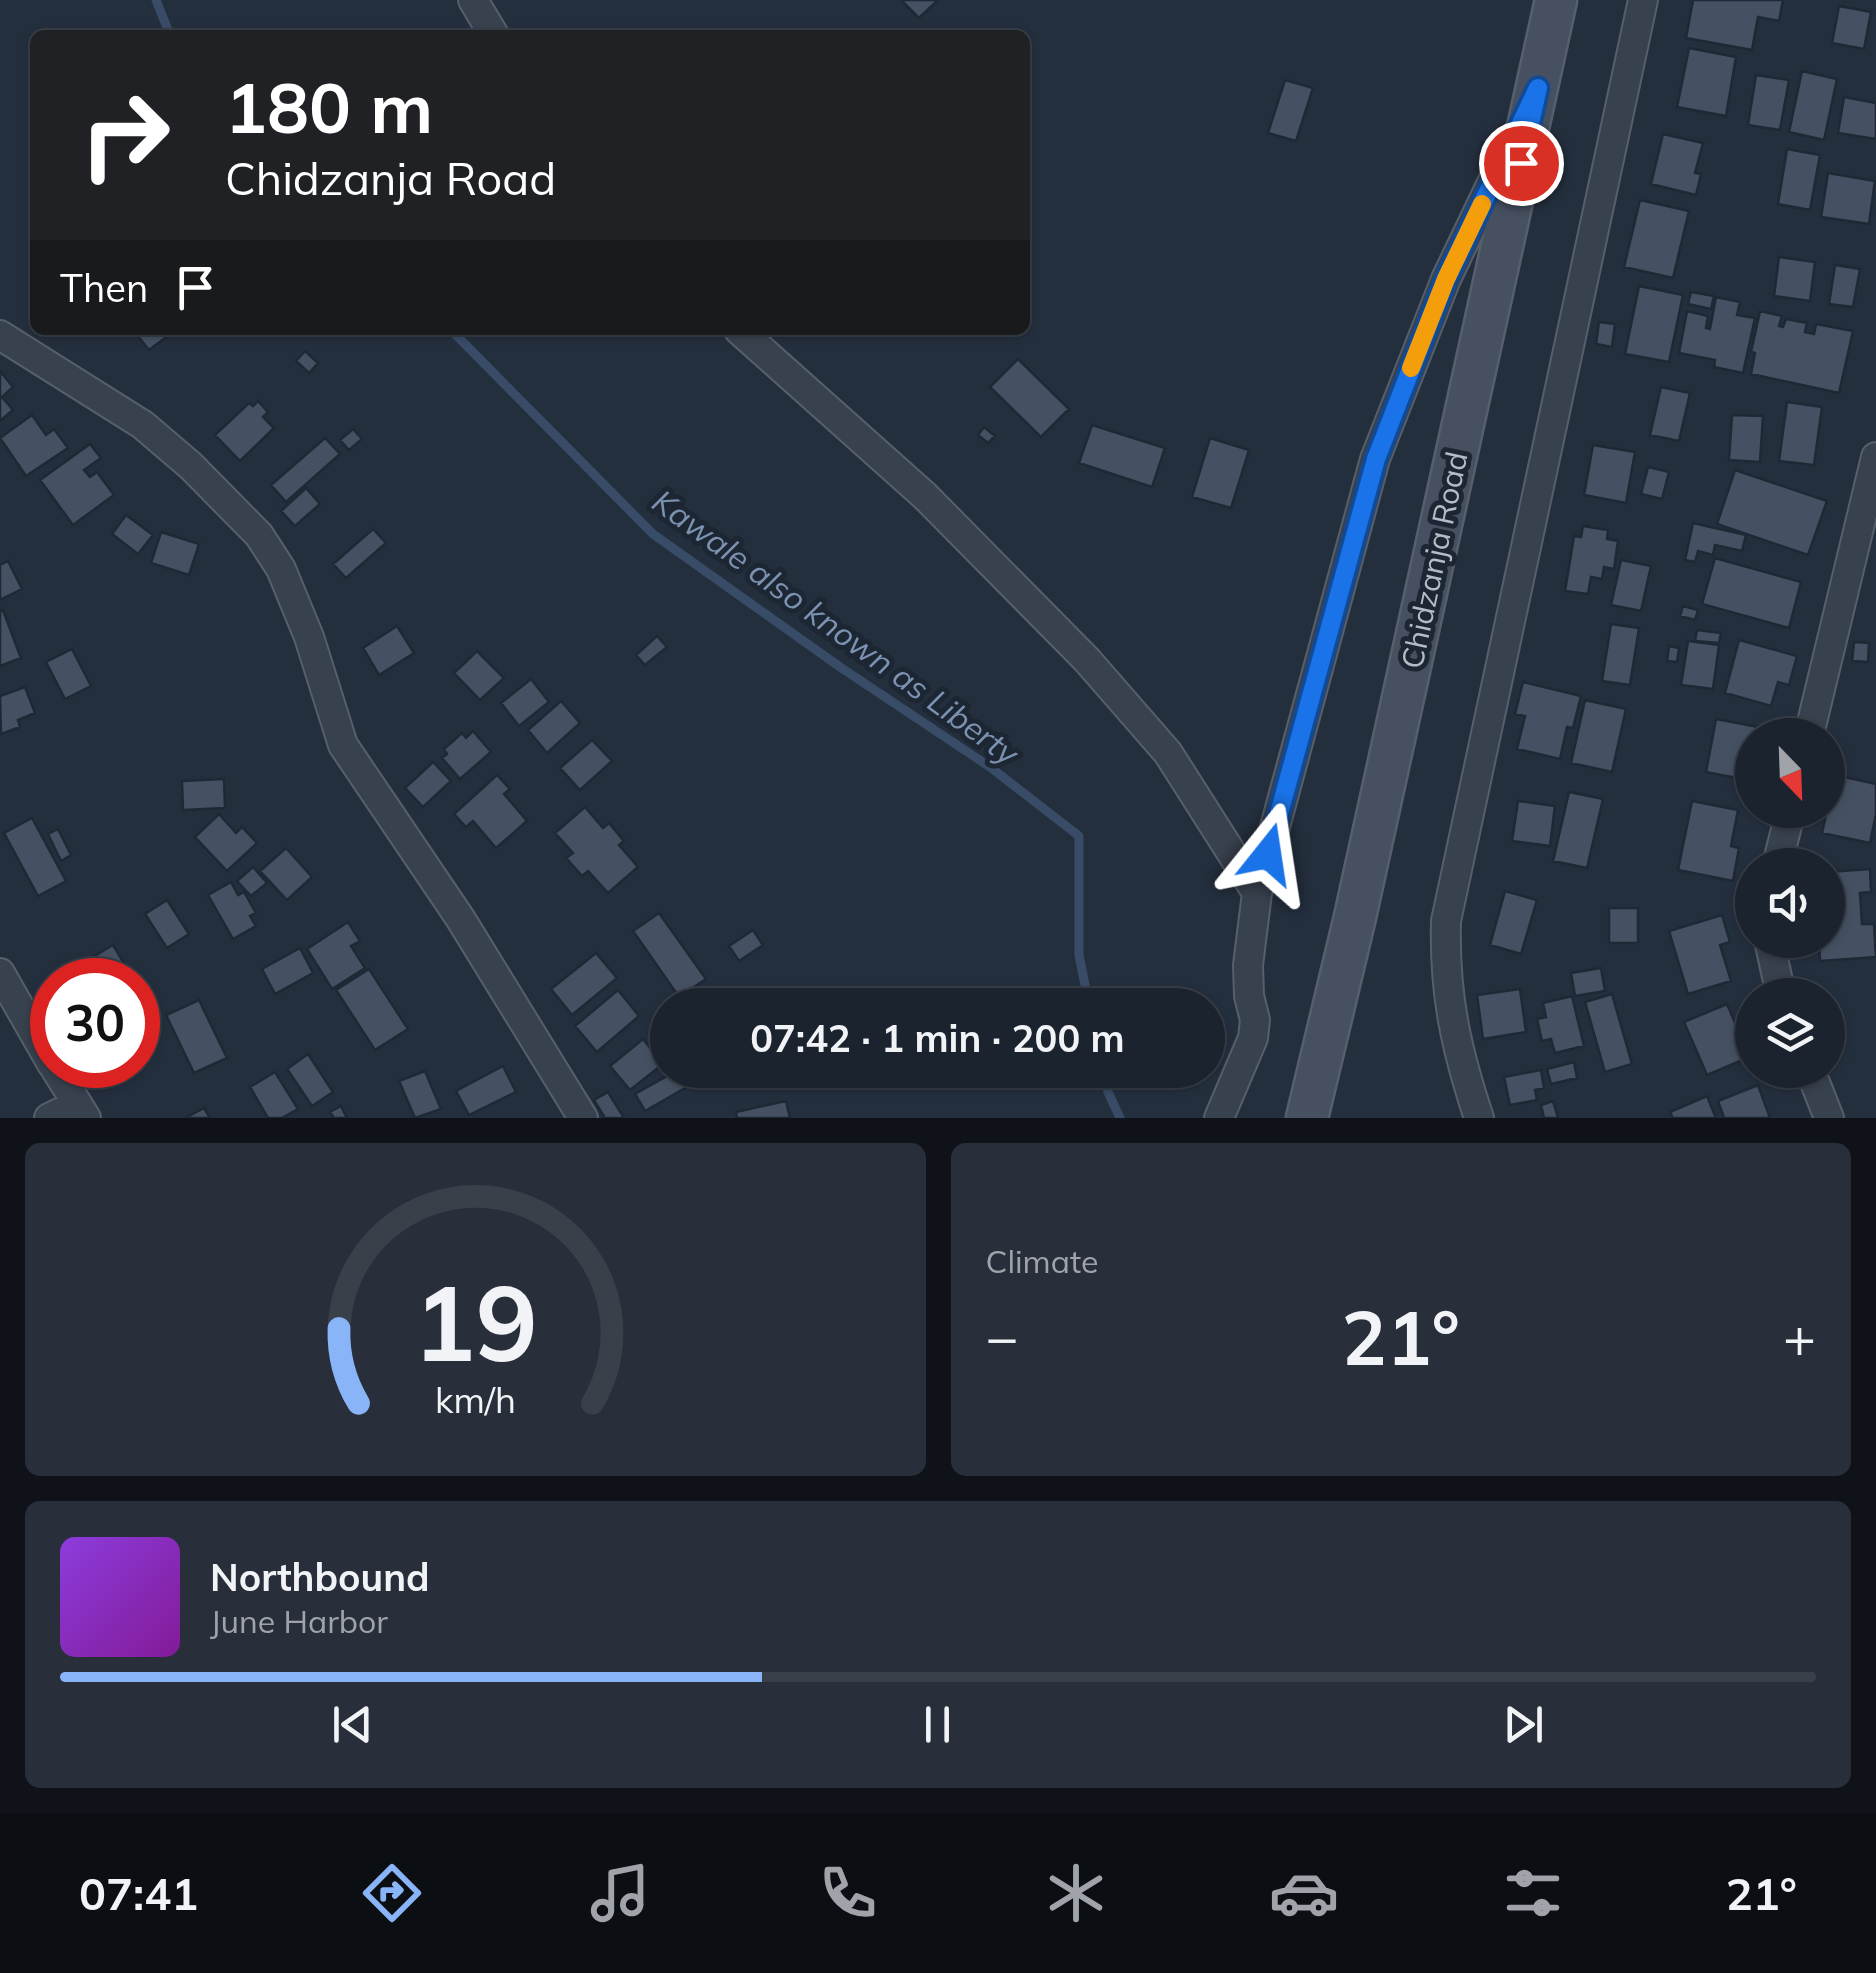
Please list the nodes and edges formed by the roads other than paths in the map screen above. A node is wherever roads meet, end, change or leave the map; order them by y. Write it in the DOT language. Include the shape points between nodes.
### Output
graph roads {
  1 [pos="473,0"];
  2 [pos="1556,0"];
  3 [pos="1642,0"];
  4 [pos="491,30"];
  5 [pos="1538,88"];
  6 [pos="0,335"];
  7 [pos="745,335"];
  8 [pos="1876,457"];
  9 [pos="1814,718"];
  10 [pos="1257,893"];
  11 [pos="0,973"];
  12 [pos="30,1025"];
  13 [pos="68,1088"];
  14 [pos="1817,1088"];
  15 [pos="82,1111"];
  16 [pos="49,1118"];
  17 [pos="583,1118"];
  18 [pos="1220,1118"];
  19 [pos="1306,1118"];
  20 [pos="1479,1118"];
  21 [pos="1829,1118"];
  1 -- 4 [label="street"];
  2 -- 5 [label="street, Chidzanja Road"];
  3 -- 20 [label="street" via="1446,921 1447,999"];
  5 -- 10 [label="street" via="1446,279 1376,459"];
  5 -- 19 [label="street, Chidzanja Road"];
  6 -- 17 [label="street" via="143,425 260,535 309,637 343,745"];
  7 -- 10 [label="street" via="925,496 1087,660 1168,753"];
  8 -- 9 [label="street"];
  10 -- 18 [label="street" via="1248,965 1254,1038"];
  11 -- 12 [label="street"];
  13 -- 15 [label="street"];
  14 -- 21 [label="street"];
  15 -- 16 [label="street"];
}
